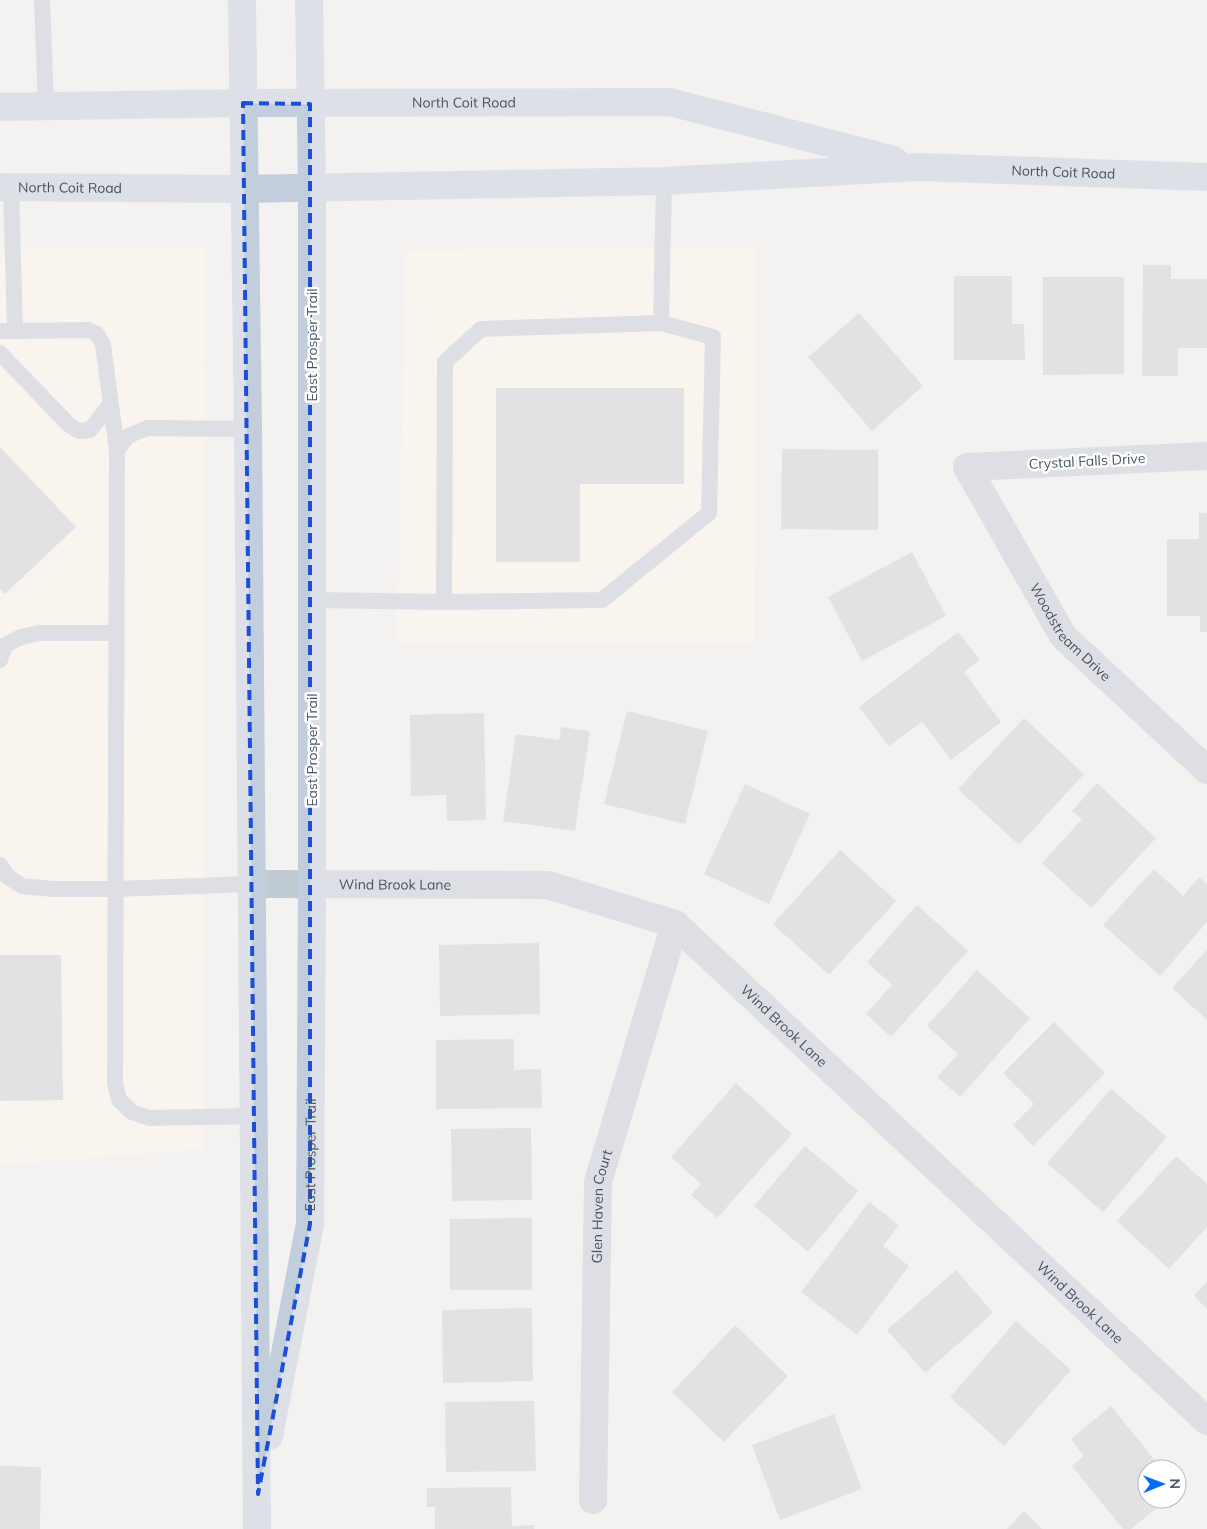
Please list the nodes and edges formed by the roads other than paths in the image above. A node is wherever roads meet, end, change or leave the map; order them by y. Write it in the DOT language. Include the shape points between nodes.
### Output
graph roads {
  1 [pos="42,0"];
  2 [pos="242,0"];
  3 [pos="308,0"];
  4 [pos="243,103"];
  5 [pos="310,104"];
  6 [pos="46,106"];
  7 [pos="0,107"];
  8 [pos="919,167"];
  9 [pos="1207,177"];
  10 [pos="664,181"];
  11 [pos="5,187"];
  12 [pos="312,187"];
  13 [pos="244,190"];
  14 [pos="661,323"];
  15 [pos="8,331"];
  16 [pos="0,353"];
  17 [pos="110,405"];
  18 [pos="248,429"];
  19 [pos="116,450"];
  20 [pos="1207,456"];
  21 [pos="967,467"];
  22 [pos="312,600"];
  23 [pos="444,602"];
  24 [pos="116,633"];
  25 [pos="2,648"];
  26 [pos="1207,770"];
  27 [pos="0,865"];
  28 [pos="252,884"];
  29 [pos="312,884"];
  30 [pos="116,889"];
  31 [pos="675,924"];
  32 [pos="254,1116"];
  33 [pos="1207,1421"];
  34 [pos="258,1494"];
  35 [pos="593,1500"];
  36 [pos="257,1529"];
  1 -- 6 [label="lane"];
  2 -- 4 [label="main road, East Prosper Trail"];
  3 -- 5 [label="main road, East Prosper Trail"];
  4 -- 5 [label="main road, North Coit Road"];
  4 -- 6 [label="main road, North Coit Road"];
  4 -- 13 [label="main road, East Prosper Trail"];
  5 -- 8 [label="main road, North Coit Road" via="670,102"];
  5 -- 12 [label="main road, East Prosper Trail"];
  6 -- 7 [label="main road, North Coit Road"];
  8 -- 9 [label="main road, North Coit Road"];
  8 -- 10 [label="main road, North Coit Road"];
  10 -- 12 [label="main road, North Coit Road"];
  10 -- 14 [label="lane"];
  11 -- 13 [label="main road, North Coit Road"];
  11 -- 15 [label="lane"];
  12 -- 13 [label="main road, North Coit Road"];
  12 -- 22 [label="main road, East Prosper Trail"];
  13 -- 18 [label="main road, East Prosper Trail"];
  14 -- 23 [label="lane" via="481,329 445,362"];
  14 -- 23 [label="lane" via="713,337 709,513 602,600"];
  15 -- 17 [label="lane" via="88,330 97,334 102,345"];
  16 -- 17 [label="lane" via="79,432 90,430"];
  17 -- 19 [label="lane"];
  18 -- 19 [label="lane" via="147,428 128,436"];
  18 -- 28 [label="main road, East Prosper Trail"];
  19 -- 24 [label="lane"];
  20 -- 21 [label="street, Crystal Falls Drive"];
  21 -- 26 [label="street, Woodstream Drive" via="1063,636"];
  22 -- 23 [label="lane"];
  22 -- 29 [label="main road, East Prosper Trail"];
  24 -- 25 [label="lane" via="39,633 21,637"];
  24 -- 30 [label="lane"];
  27 -- 30 [label="lane" via="7,876 22,886"];
  28 -- 29 [label="street, Wind Brook Lane"];
  28 -- 30 [label="lane"];
  28 -- 32 [label="main road, East Prosper Trail"];
  29 -- 31 [label="street, Wind Brook Lane" via="548,885"];
  29 -- 34 [label="main road, East Prosper Trail" via="310,1224"];
  30 -- 32 [label="lane" via="115,1082 119,1100 132,1112 149,1118"];
  31 -- 33 [label="street, Wind Brook Lane"];
  31 -- 35 [label="street, Glen Haven Court" via="598,1182"];
  32 -- 34 [label="main road, East Prosper Trail"];
  34 -- 36 [label="main road, East Prosper Trail"];
}
